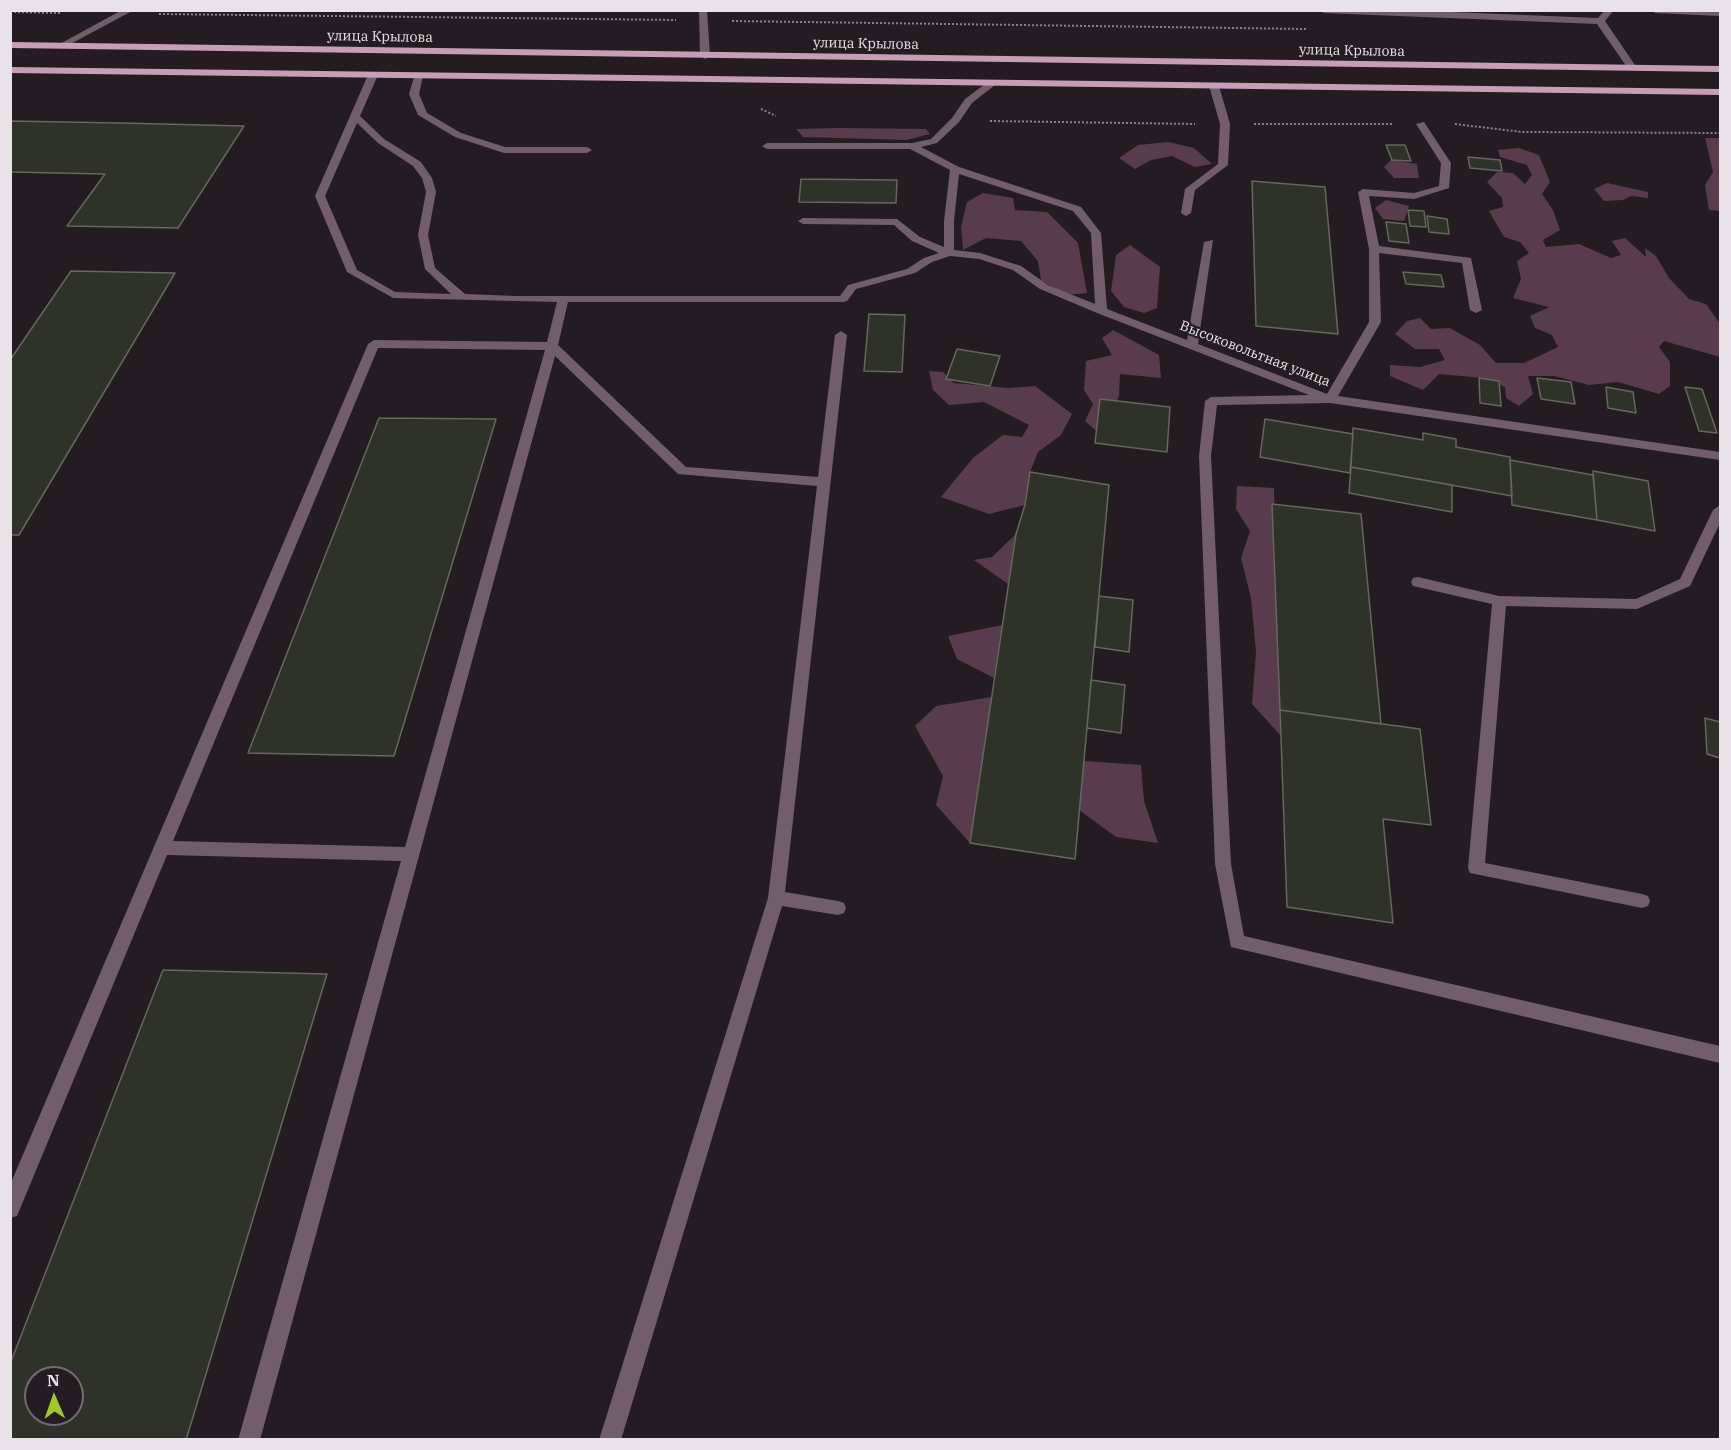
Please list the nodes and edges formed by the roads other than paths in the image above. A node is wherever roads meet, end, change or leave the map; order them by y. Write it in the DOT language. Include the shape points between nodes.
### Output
graph roads {
  1 [pos="1324,10"];
  2 [pos="1610,10"];
  3 [pos="1656,10"];
  4 [pos="127,12"];
  5 [pos="1720,14"];
  6 [pos="703,15"];
  7 [pos="1600,21"];
  8 [pos="10,45"];
  9 [pos="60,46"];
  10 [pos="705,56"];
  11 [pos="1632,68"];
  12 [pos="1720,69"];
  13 [pos="10,70"];
  14 [pos="373,75"];
  15 [pos="418,76"];
  16 [pos="992,83"];
  17 [pos="1214,86"];
  18 [pos="1720,92"];
  19 [pos="355,116"];
  20 [pos="1421,124"];
  21 [pos="767,146"];
  22 [pos="912,146"];
  23 [pos="586,150"];
  24 [pos="956,169"];
  25 [pos="1186,213"];
  26 [pos="803,221"];
  27 [pos="1209,242"];
  28 [pos="1374,249"];
  29 [pos="949,253"];
  30 [pos="463,298"];
  31 [pos="563,299"];
  32 [pos="1476,310"];
  33 [pos="1101,311"];
  34 [pos="841,335"];
  35 [pos="552,346"];
  36 [pos="1192,346"];
  37 [pos="1330,399"];
  38 [pos="1720,456"];
  39 [pos="823,482"];
  40 [pos="1720,510"];
  41 [pos="1418,582"];
  42 [pos="1499,601"];
  43 [pos="162,848"];
  44 [pos="411,854"];
  45 [pos="776,898"];
  46 [pos="1642,901"];
  47 [pos="838,908"];
  48 [pos="1720,1055"];
  49 [pos="10,1209"];
  50 [pos="249,1440"];
  51 [pos="610,1440"];
  1 -- 7 [label="street"];
  2 -- 7 [label="street"];
  3 -- 5 [label="street"];
  4 -- 9 [label="street"];
  6 -- 10 [label="street"];
  7 -- 11 [label="street"];
  8 -- 9 [label="main road, улица Крылова"];
  9 -- 10 [label="main road, улица Крылова"];
  10 -- 11 [label="main road, улица Крылова"];
  11 -- 12 [label="main road, улица Крылова"];
  13 -- 14 [label="main road"];
  14 -- 15 [label="main road"];
  14 -- 19 [label="street"];
  15 -- 16 [label="main road"];
  15 -- 23 [label="street" via="414,94 423,115 458,135 504,150"];
  16 -- 17 [label="main road"];
  16 -- 22 [label="street" via="968,101 956,120 934,141"];
  17 -- 18 [label="main road"];
  17 -- 25 [label="street" via="1225,124 1223,165 1190,189"];
  19 -- 30 [label="street" via="381,141 417,164 426,178 431,192 423,236 430,269"];
  19 -- 30 [label="street" via="320,196 352,272 393,296"];
  20 -- 28 [label="street" via="1446,163 1444,188 1414,196 1363,192"];
  21 -- 22 [label="street"];
  22 -- 24 [label="street"];
  24 -- 29 [label="street"];
  24 -- 33 [label="street" via="1077,209 1096,233"];
  26 -- 29 [label="street" via="897,222 916,239"];
  27 -- 36 [label="street"];
  28 -- 32 [label="street" via="1467,260"];
  28 -- 37 [label="street" via="1376,322"];
  29 -- 31 [label="street" via="911,271 852,287 843,299"];
  29 -- 33 [label="street, Высоковольтная улица" via="980,256 1017,268 1044,287"];
  30 -- 31 [label="street"];
  31 -- 35 [label="street"];
  33 -- 36 [label="street, Высоковольтная улица"];
  34 -- 39 [label="street"];
  35 -- 39 [label="street" via="683,471"];
  35 -- 43 [label="street" via="374,344"];
  35 -- 44 [label="street"];
  36 -- 37 [label="street, Высоковольтная улица"];
  37 -- 38 [label="street, Высоковольтная улица"];
  37 -- 48 [label="street" via="1211,401 1205,456 1222,852 1237,942"];
  39 -- 45 [label="street"];
  40 -- 42 [label="street" via="1685,582 1637,604"];
  41 -- 42 [label="street"];
  42 -- 46 [label="street" via="1476,868"];
  43 -- 44 [label="street"];
  43 -- 49 [label="street"];
  44 -- 50 [label="street"];
  45 -- 47 [label="street"];
  45 -- 51 [label="street"];
}
